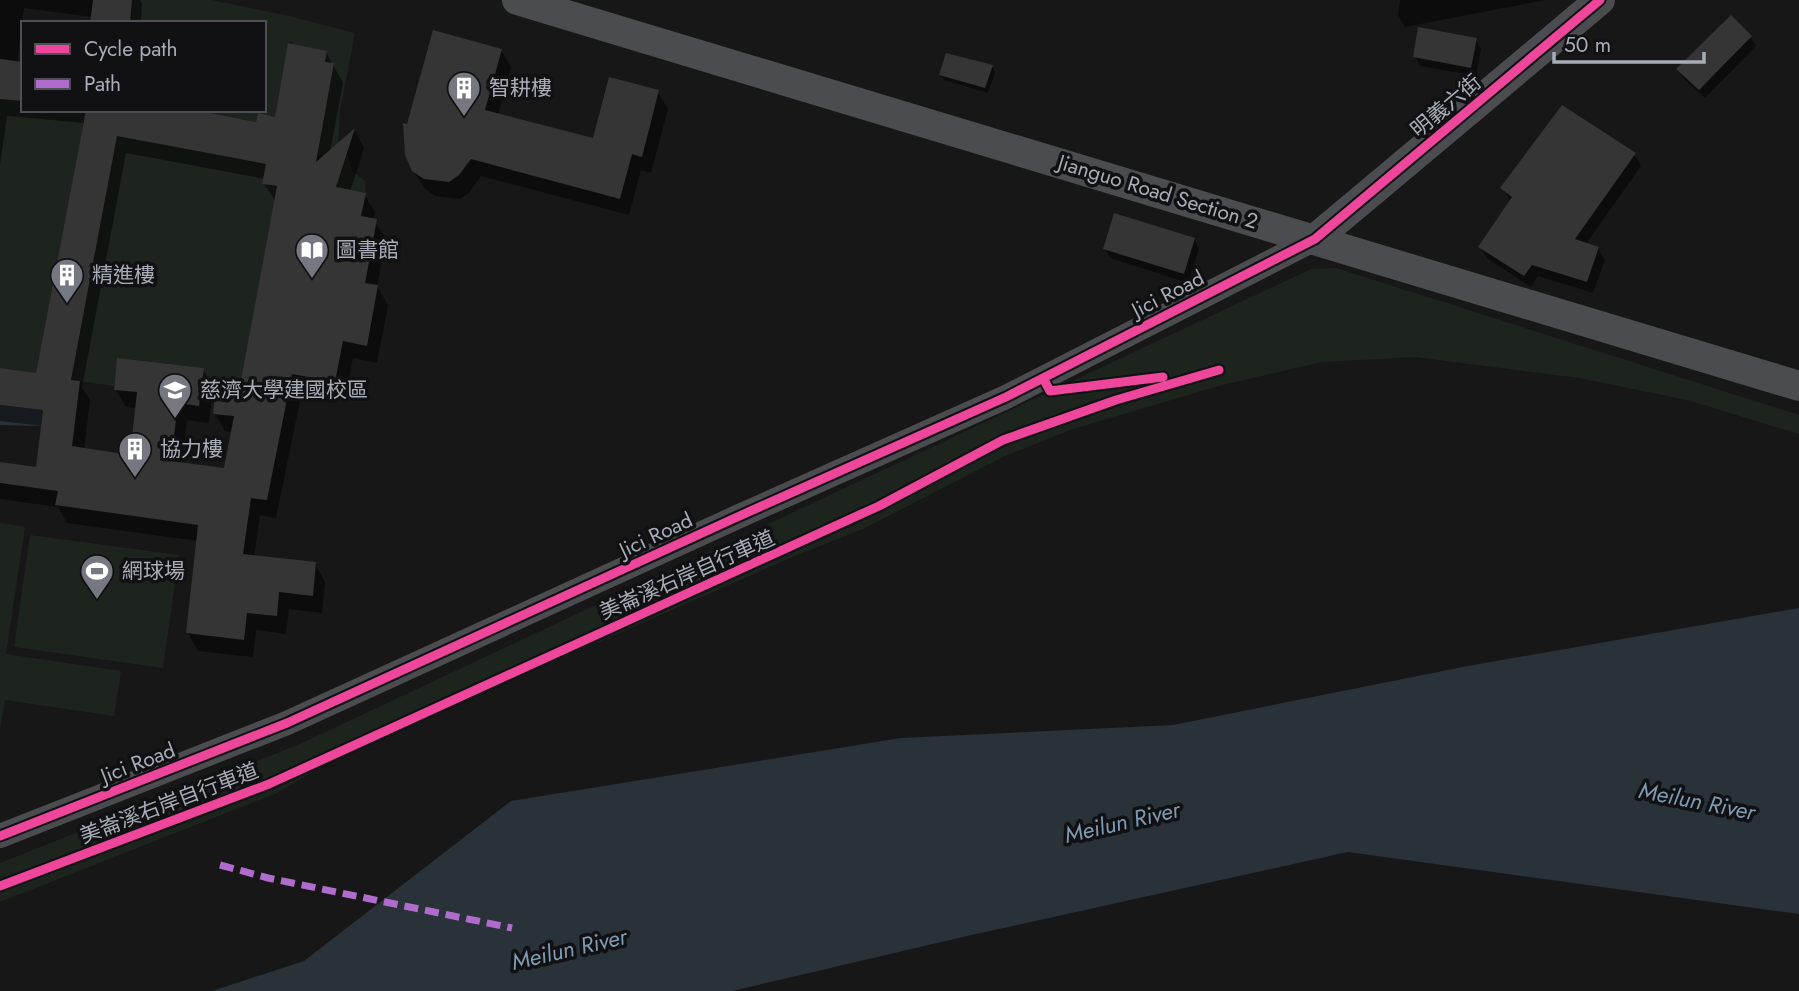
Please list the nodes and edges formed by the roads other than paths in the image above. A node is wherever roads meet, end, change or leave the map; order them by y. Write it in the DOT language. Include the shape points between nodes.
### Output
graph roads {
  1 [pos="517,0"];
  2 [pos="1600,0"];
  3 [pos="1315,239"];
  4 [pos="1799,386"];
  5 [pos="0,836"];
  1 -- 3 [label="street, Jianguo Road Section 2"];
  2 -- 3 [label="street, 明義六街"];
  3 -- 4 [label="street, Jianguo Road Section 2"];
  3 -- 5 [label="street, Jici Road" via="1006,397 287,723"];
}
